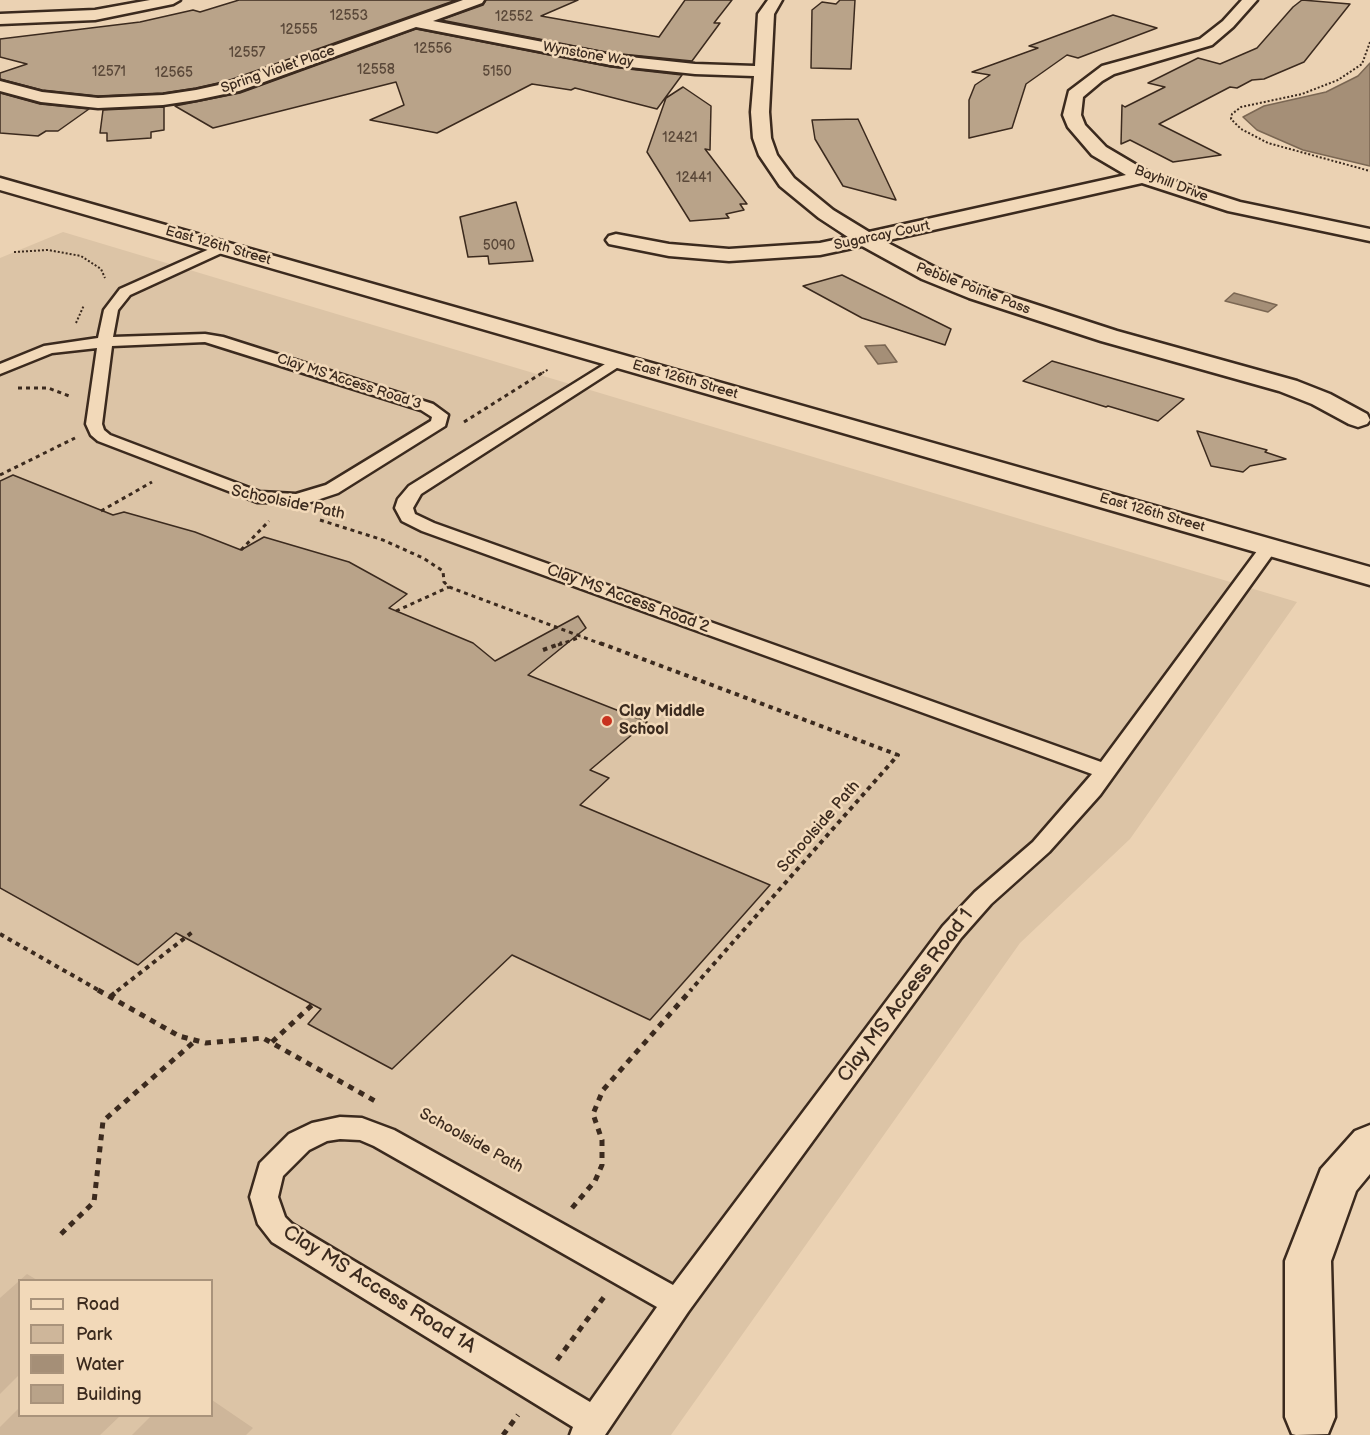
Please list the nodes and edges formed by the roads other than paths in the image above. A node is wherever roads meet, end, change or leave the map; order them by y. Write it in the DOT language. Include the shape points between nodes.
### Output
graph roads {
  1 [pos="173,0"];
  2 [pos="477,0"];
  3 [pos="775,0"];
  4 [pos="1250,0"];
  5 [pos="0,19"];
  6 [pos="416,22"];
  7 [pos="763,71"];
  8 [pos="0,86"];
  9 [pos="1143,177"];
  10 [pos="0,184"];
  11 [pos="1370,235"];
  12 [pos="616,240"];
  13 [pos="866,240"];
  14 [pos="223,248"];
  15 [pos="105,342"];
  16 [pos="618,361"];
  17 [pos="0,369"];
  18 [pos="1358,419"];
  19 [pos="1269,547"];
  20 [pos="1370,576"];
  21 [pos="1106,771"];
  22 [pos="1370,1143"];
  23 [pos="677,1303"];
  24 [pos="1310,1417"];
  25 [pos="590,1429"];
  1 -- 5 [label="street" via="95,15"];
  2 -- 6 [label="street, Spring Violet Place"];
  3 -- 7 [label="street, Pebble Pointe Pass" via="766,15"];
  4 -- 9 [label="street, Bayhill Drive" via="1206,42 1108,70 1076,95 1072,115 1086,139"];
  6 -- 7 [label="street, Wynstone Way" via="611,60"];
  6 -- 8 [label="street, Spring Violet Place" via="233,87 196,95 98,103 41,97"];
  7 -- 13 [label="street, Pebble Pointe Pass" via="760,112 768,155 787,182 808,201"];
  9 -- 11 [label="street, Bayhill Drive" via="1235,207"];
  9 -- 13 [label="street, Sugarcay Court"];
  10 -- 14 [label="street, East 126th Street"];
  12 -- 13 [label="street, Sugarcay Court" via="729,255 809,250"];
  13 -- 18 [label="street, Pebble Pointe Pass" via="930,274 977,293 1109,336 1288,386"];
  14 -- 15 [label="lane, Clay MS Access Road 3" via="125,292 111,310"];
  14 -- 16 [label="street, East 126th Street"];
  15 -- 15 [label="lane, Clay MS Access Road 3" via="94,424 97,432 112,443 257,497 296,500 323,493 441,419 427,407 218,340 190,337"];
  15 -- 17 [label="lane" via="49,349"];
  16 -- 19 [label="street, East 126th Street"];
  16 -- 21 [label="lane, Clay MS Access Road 2" via="415,490 404,508 408,517"];
  19 -- 20 [label="street, East 126th Street"];
  19 -- 21 [label="lane, Clay MS Access Road 1"];
  21 -- 23 [label="lane, Clay MS Access Road 1" via="1041,847 965,915"];
  22 -- 24 [label="street" via="1337,1182 1308,1261"];
  23 -- 25 [label="lane, Clay MS Access Road 1"];
  23 -- 25 [label="lane, Clay MS Access Road 1A" via="362,1128 322,1131 299,1142 270,1171 264,1197 273,1224 282,1233 537,1387"];
}
